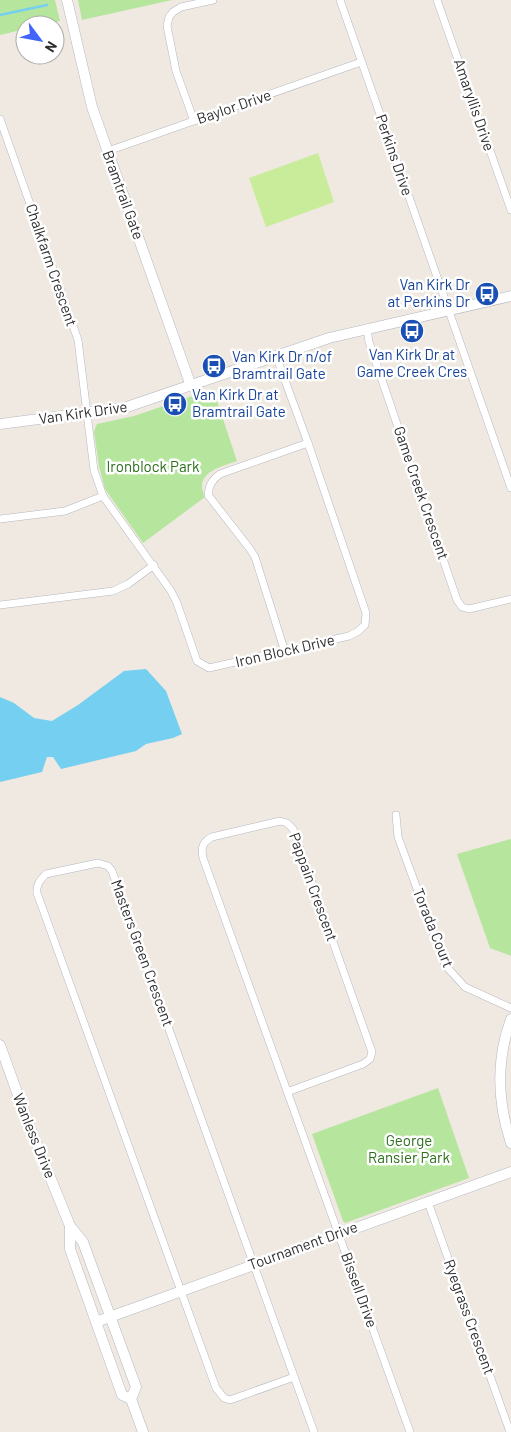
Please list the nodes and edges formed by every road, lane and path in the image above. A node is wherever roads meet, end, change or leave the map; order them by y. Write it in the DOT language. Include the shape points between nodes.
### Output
graph roads {
  1 [pos="67,0"];
  2 [pos="213,0"];
  3 [pos="340,0"];
  4 [pos="437,0"];
  5 [pos="362,62"];
  6 [pos="0,119"];
  7 [pos="194,121"];
  8 [pos="108,151"];
  9 [pos="510,206"];
  10 [pos="511,296"];
  11 [pos="448,310"];
  12 [pos="367,329"];
  13 [pos="276,356"];
  14 [pos="191,386"];
  15 [pos="87,414"];
  16 [pos="0,424"];
  17 [pos="308,443"];
  18 [pos="511,488"];
  19 [pos="103,496"];
  20 [pos="0,519"];
  21 [pos="154,565"];
  22 [pos="511,599"];
  23 [pos="0,605"];
  24 [pos="285,652"];
  25 [pos="396,815"];
  26 [pos="511,1008"];
  27 [pos="511,1019"];
  28 [pos="0,1045"];
  29 [pos="288,1092"];
  30 [pos="511,1143"];
  31 [pos="511,1172"];
  32 [pos="428,1202"];
  33 [pos="70,1226"];
  34 [pos="339,1234"];
  35 [pos="253,1265"];
  36 [pos="181,1290"];
  37 [pos="110,1317"];
  38 [pos="96,1322"];
  39 [pos="294,1377"];
  40 [pos="131,1399"];
  41 [pos="143,1432"];
  42 [pos="314,1432"];
  43 [pos="410,1432"];
  44 [pos="510,1432"];
  1 -- 8 [label="street, Bramtrail Gate" via="87,90"];
  2 -- 7 [label="street" via="181,7 169,17 167,26 176,70"];
  3 -- 5 [label="street, Perkins Drive"];
  4 -- 9 [label="street, Amaryllis Drive"];
  5 -- 7 [label="street, Baylor Drive"];
  5 -- 11 [label="street, Perkins Drive"];
  6 -- 15 [label="street, Chalkfarm Crescent" via="78,340"];
  7 -- 8 [label="street, Baylor Drive"];
  8 -- 14 [label="street, Bramtrail Gate"];
  10 -- 11 [label="street, Van Kirk Drive"];
  11 -- 12 [label="street, Van Kirk Drive"];
  11 -- 18 [label="street"];
  12 -- 13 [label="street, Van Kirk Drive"];
  12 -- 22 [label="street, Game Creek Crescent" via="457,600 462,607 469,609"];
  13 -- 14 [label="street, Van Kirk Drive"];
  13 -- 17 [label="street, Iron Block Drive"];
  14 -- 15 [label="street, Van Kirk Drive" via="124,408"];
  15 -- 16 [label="street, Van Kirk Drive"];
  15 -- 19 [label="street, Iron Block Drive" via="94,470"];
  17 -- 24 [label="street, Iron Block Drive" via="366,614 365,625 349,636"];
  17 -- 24 [label="street" via="220,474 209,486 208,495 254,557"];
  19 -- 20 [label="street" via="65,511"];
  19 -- 21 [label="street, Iron Block Drive"];
  21 -- 23 [label="street" via="113,591"];
  21 -- 24 [label="street, Iron Block Drive" via="177,602 200,664 214,668"];
  25 -- 26 [label="street, Torada Court" via="398,836 445,965 465,987"];
  27 -- 30 [label="street" via="502,1048 499,1093"];
  28 -- 33 [label="street, Wanless Drive"];
  29 -- 29 [label="street, Pappain Crescent" via="367,1062 372,1052 293,829 280,821 212,837 202,845 202,852"];
  29 -- 34 [label="street, Bissell Drive"];
  31 -- 32 [label="street, Tournament Drive"];
  32 -- 34 [label="street, Tournament Drive"];
  32 -- 44 [label="street, Ryegrass Crescent"];
  33 -- 37 [label="street, Wanless Drive" via="83,1242"];
  33 -- 38 [label="street, Wanless Drive" via="70,1249"];
  34 -- 35 [label="street, Tournament Drive"];
  34 -- 43 [label="street, Bissell Drive"];
  35 -- 36 [label="street, Tournament Drive"];
  35 -- 36 [label="street, Masters Green Crescent" via="112,871 98,863 46,874 38,884 37,893"];
  35 -- 39 [label="street"];
  36 -- 37 [label="street, Tournament Drive"];
  36 -- 39 [label="street" via="216,1388 224,1398 238,1398"];
  37 -- 38 [label="street, Tournament Drive"];
  37 -- 40 [label="street, Wanless Drive" via="136,1388"];
  38 -- 40 [label="street, Wanless Drive" via="122,1395"];
  39 -- 42 [label="street"];
  40 -- 41 [label="street, Wanless Drive"];
}
